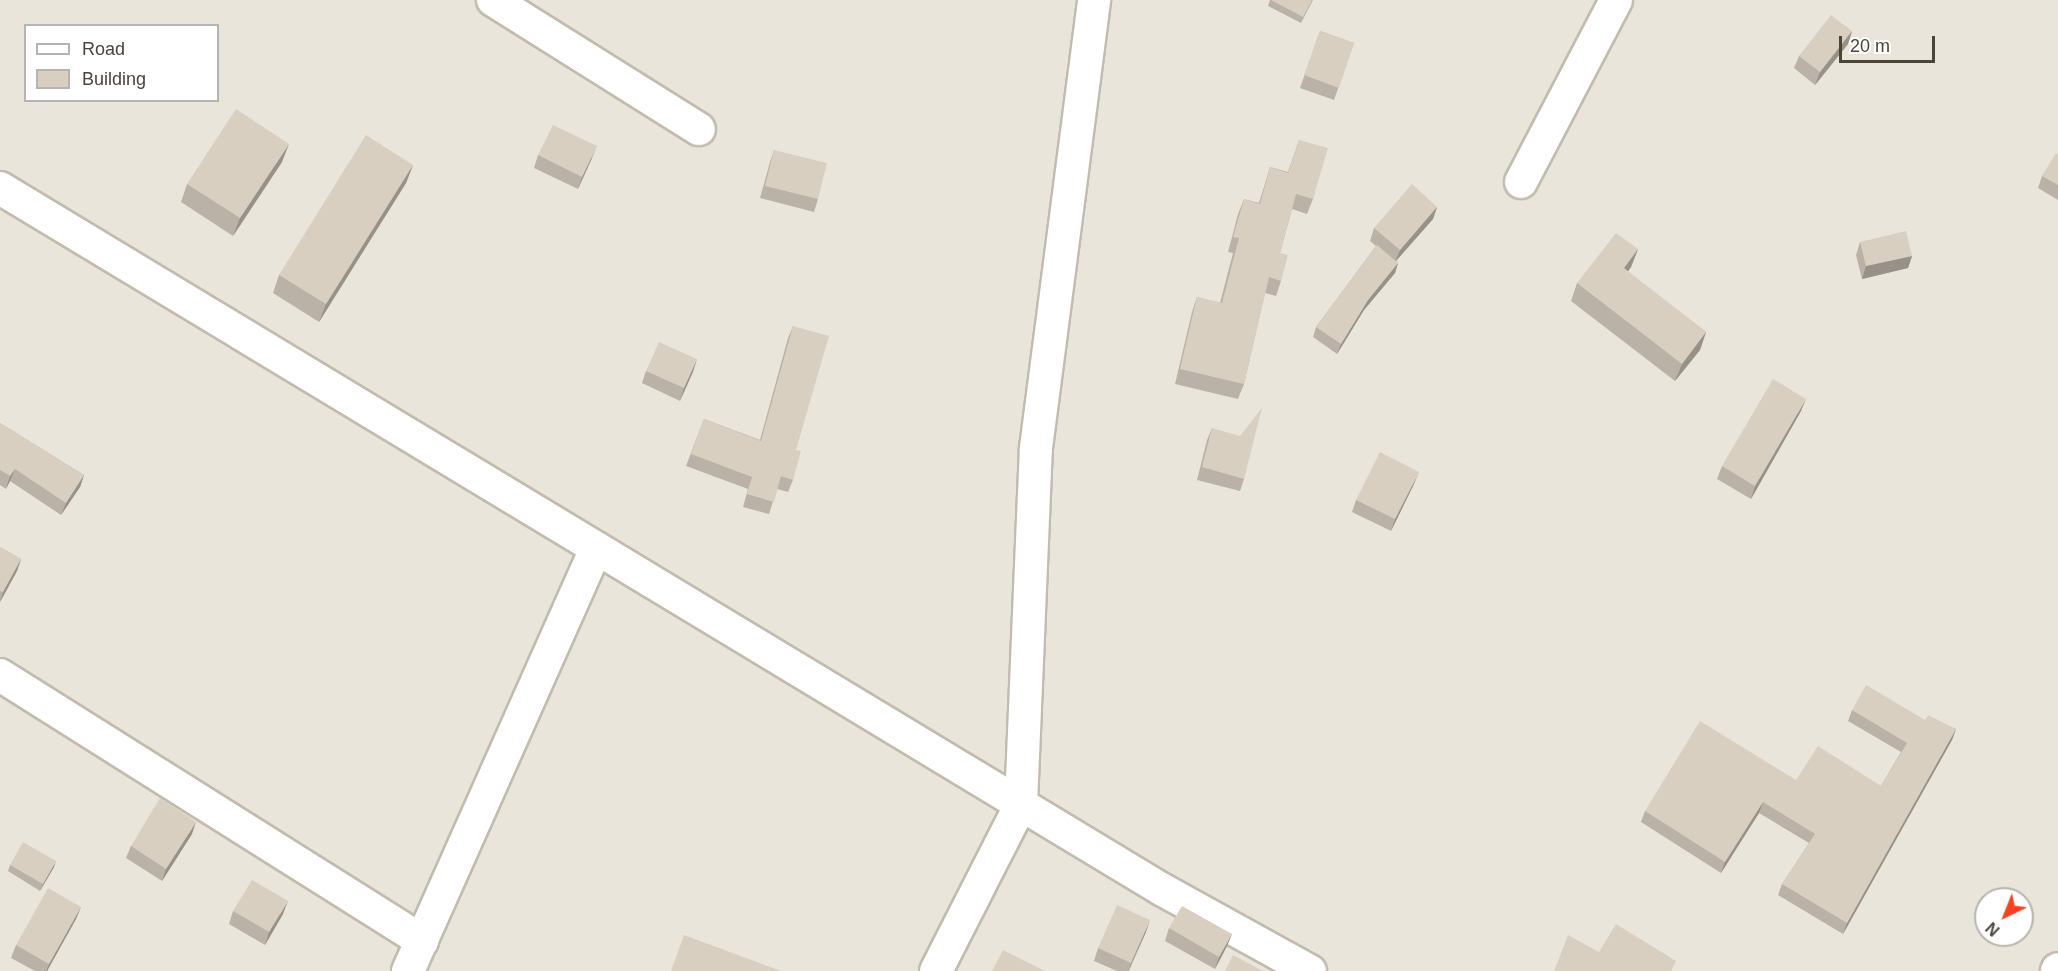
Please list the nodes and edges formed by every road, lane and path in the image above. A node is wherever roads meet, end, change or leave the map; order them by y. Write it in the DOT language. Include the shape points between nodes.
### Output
graph roads {
  1 [pos="493,0"];
  2 [pos="1095,0"];
  3 [pos="1616,0"];
  4 [pos="699,129"];
  5 [pos="1521,182"];
  6 [pos="0,188"];
  7 [pos="596,548"];
  8 [pos="0,675"];
  9 [pos="1021,804"];
  10 [pos="422,941"];
  11 [pos="408,971"];
  12 [pos="936,971"];
  13 [pos="1310,971"];
  1 -- 4 [label="street"];
  2 -- 9 [label="street" via="1036,448"];
  3 -- 5 [label="street"];
  6 -- 7 [label="street"];
  7 -- 9 [label="street"];
  7 -- 10 [label="street"];
  8 -- 10 [label="street"];
  9 -- 12 [label="street"];
  9 -- 13 [label="street" via="1163,891"];
  10 -- 11 [label="street"];
}
